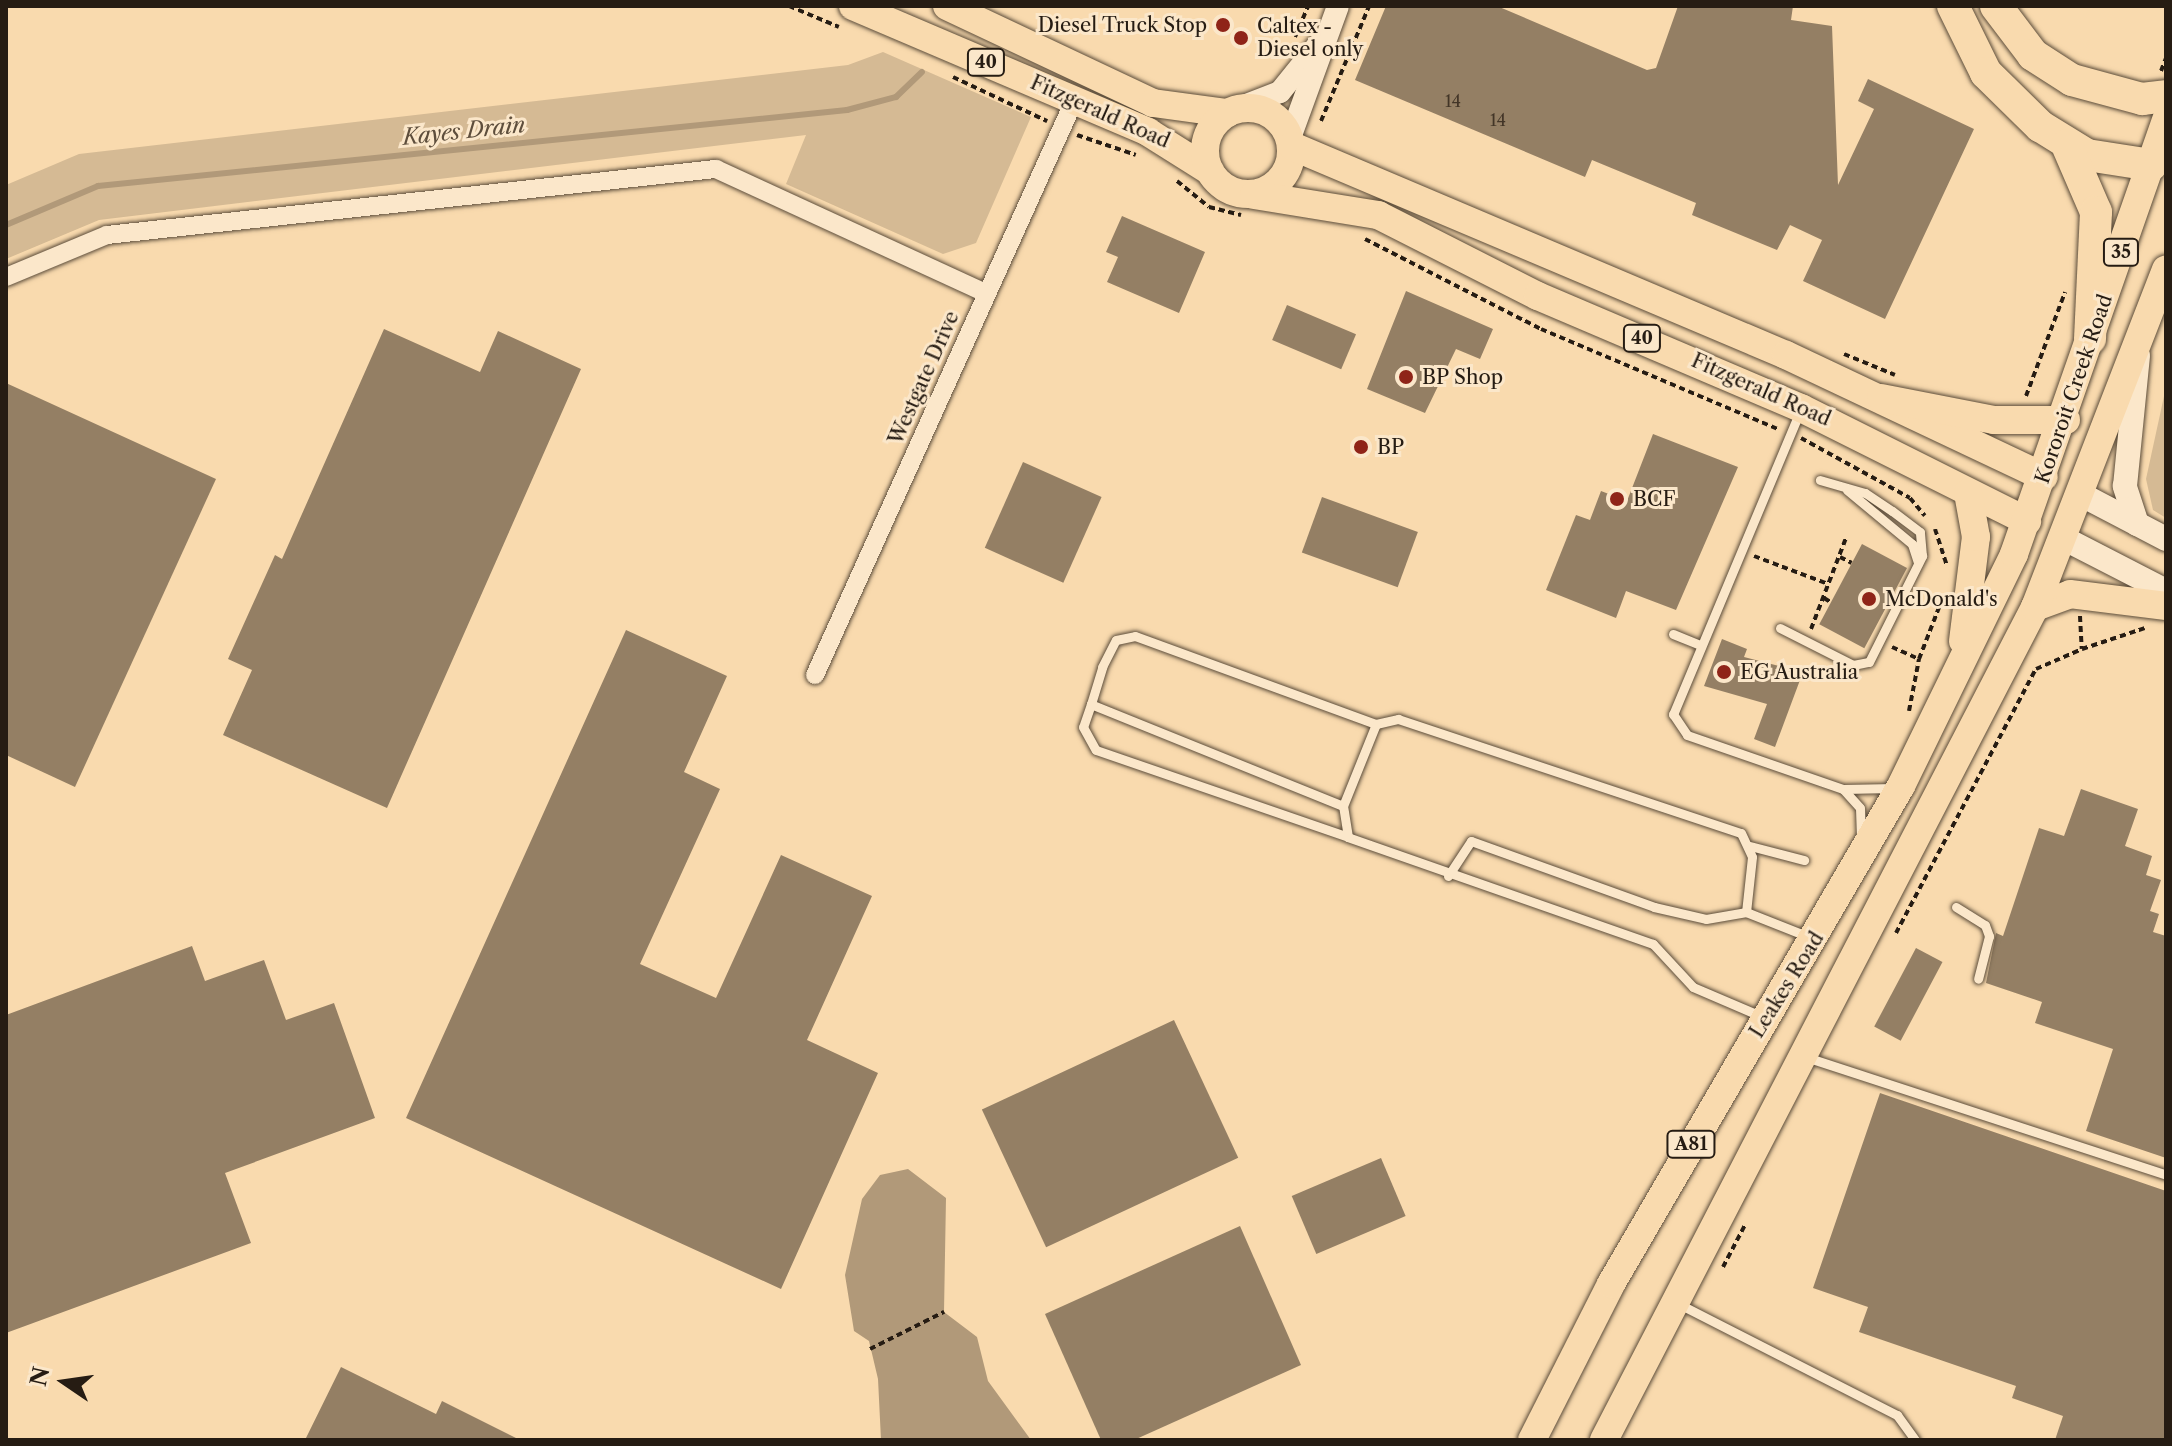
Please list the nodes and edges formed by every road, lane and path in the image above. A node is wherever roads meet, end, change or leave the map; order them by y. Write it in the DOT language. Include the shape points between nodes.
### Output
graph roads {
  1 [pos="789,6"];
  2 [pos="947,6"];
  3 [pos="1338,6"];
  4 [pos="1369,6"];
  5 [pos="1953,6"];
  6 [pos="1996,6"];
  7 [pos="850,18"];
  8 [pos="1327,32"];
  9 [pos="945,74"];
  10 [pos="2166,96"];
  11 [pos="1075,99"];
  12 [pos="1231,111"];
  13 [pos="2166,120"];
  14 [pos="1062,128"];
  15 [pos="1317,129"];
  16 [pos="1291,142"];
  17 [pos="2067,145"];
  18 [pos="1134,155"];
  19 [pos="2158,163"];
  20 [pos="1210,171"];
  21 [pos="1254,195"];
  22 [pos="1352,233"];
  23 [pos="2166,270"];
  24 [pos="6,277"];
  25 [pos="986,293"];
  26 [pos="2090,339"];
  27 [pos="2139,342"];
  28 [pos="1831,348"];
  29 [pos="1902,378"];
  30 [pos="1881,398"];
  31 [pos="1795,420"];
  32 [pos="2066,420"];
  33 [pos="2044,477"];
  34 [pos="1820,480"];
  35 [pos="1968,493"];
  36 [pos="2082,495"];
  37 [pos="2027,521"];
  38 [pos="2137,524"];
  39 [pos="1846,538"];
  40 [pos="2065,539"];
  41 [pos="2166,539"];
  42 [pos="1744,552"];
  43 [pos="1840,557"];
  44 [pos="1852,563"];
  45 [pos="1829,584"];
  46 [pos="2166,591"];
  47 [pos="1824,598"];
  48 [pos="1832,603"];
  49 [pos="2166,606"];
  50 [pos="2035,607"];
  51 [pos="2096,615"];
  52 [pos="2142,621"];
  53 [pos="1780,628"];
  54 [pos="1673,634"];
  55 [pos="1822,637"];
  56 [pos="1880,642"];
  57 [pos="1698,644"];
  58 [pos="1958,669"];
  59 [pos="815,675"];
  60 [pos="1091,704"];
  61 [pos="1376,724"];
  62 [pos="1901,786"];
  63 [pos="1843,789"];
  64 [pos="1343,806"];
  65 [pos="1348,837"];
  66 [pos="1750,846"];
  67 [pos="1862,855"];
  68 [pos="1804,860"];
  69 [pos="1448,876"];
  70 [pos="1956,907"];
  71 [pos="1746,912"];
  72 [pos="1816,940"];
  73 [pos="1978,979"];
  74 [pos="1766,1018"];
  75 [pos="1803,1056"];
  76 [pos="2166,1175"];
  77 [pos="1673,1301"];
  78 [pos="944,1312"];
  79 [pos="870,1349"];
  80 [pos="1532,1440"];
  81 [pos="1604,1440"];
  82 [pos="1915,1440"];
  1 -- 7 [label="path"];
  2 -- 12 [label="main road, Fitzgerald Road / 40" via="1153,103"];
  3 -- 8 [label="street"];
  4 -- 15 [label="path"];
  5 -- 17 [label="highway" via="1986,73"];
  6 -- 10 [label="highway" via="2033,55 2072,80 2142,99"];
  7 -- 11 [label="main road, Fitzgerald Road / 40"];
  8 -- 12 [label="street" via="1280,92"];
  8 -- 16 [label="street"];
  9 -- 14 [label="path"];
  11 -- 14 [label="street, Westgate Drive"];
  11 -- 20 [label="main road, Fitzgerald Road / 40" via="1171,144"];
  12 -- 16 [label="main road, 40" via="1275,116"];
  12 -- 20 [label="main road" via="1205,145"];
  13 -- 19 [label="main road, Kororoit Creek Road / 35"];
  14 -- 18 [label="path"];
  14 -- 25 [label="street, Westgate Drive"];
  16 -- 21 [label="main road" via="1278,183"];
  16 -- 30 [label="main road, Fitzgerald Road / 40"];
  17 -- 19 [label="highway" via="2107,161"];
  17 -- 26 [label="highway" via="2096,212"];
  19 -- 26 [label="main road, Kororoit Creek Road / 35"];
  20 -- 21 [label="main road, 40" via="1229,190"];
  21 -- 31 [label="main road, Fitzgerald Road / 40" via="1378,215"];
  22 -- 31 [label="path" via="1541,329"];
  23 -- 27 [label="main road, Kororoit Creek Road / 35"];
  24 -- 25 [label="street" via="107,235 716,169"];
  25 -- 59 [label="street, Westgate Drive"];
  26 -- 32 [label="main road, Kororoit Creek Road / 35"];
  27 -- 36 [label="main road, Kororoit Creek Road / 35"];
  27 -- 38 [label="main road" via="2125,486"];
  28 -- 29 [label="path"];
  30 -- 32 [label="main road" via="1994,420"];
  30 -- 33 [label="main road, Fitzgerald Road / 40"];
  31 -- 35 [label="main road, Fitzgerald Road / 40"];
  31 -- 42 [label="lane"];
  31 -- 56 [label="path" via="1910,498 1937,532 1949,583 1919,659"];
  32 -- 33 [label="main road, Kororoit Creek Road / 35"];
  33 -- 36 [label="main road, Fitzgerald Road"];
  33 -- 37 [label="main road, Kororoit Creek Road"];
  34 -- 56 [label="lane" via="1837,483 1912,544 1918,568"];
  35 -- 37 [label="main road, Fitzgerald Road / 40"];
  35 -- 58 [label="main road" via="1976,537"];
  36 -- 38 [label="main road, Fitzgerald Road"];
  36 -- 40 [label="main road, Kororoit Creek Road"];
  37 -- 40 [label="main road, Fitzgerald Road"];
  37 -- 58 [label="main road, Leakes Road / A81"];
  38 -- 41 [label="main road, Fitzgerald Road"];
  39 -- 43 [label="path"];
  40 -- 46 [label="main road, Fitzgerald Road"];
  40 -- 50 [label="main road, A81"];
  42 -- 45 [label="path"];
  42 -- 57 [label="lane" via="1718,620"];
  43 -- 44 [label="path"];
  43 -- 45 [label="path"];
  45 -- 47 [label="path"];
  47 -- 48 [label="path"];
  47 -- 55 [label="path" via="1810,633"];
  49 -- 50 [label="main road" via="2070,594"];
  50 -- 75 [label="main road, A81"];
  51 -- 52 [label="path" via="2080,614 2082,649 2157,625"];
  53 -- 56 [label="lane" via="1853,665 1869,662"];
  54 -- 57 [label="lane"];
  57 -- 63 [label="lane" via="1676,702 1680,729"];
  58 -- 62 [label="main road, Leakes Road / A81"];
  60 -- 61 [label="lane" via="1116,640 1135,636"];
  60 -- 64 [label="lane"];
  60 -- 65 [label="lane" via="1083,727 1085,743 1096,750"];
  61 -- 64 [label="lane"];
  61 -- 66 [label="lane" via="1398,719 1741,833"];
  62 -- 63 [label="lane"];
  62 -- 67 [label="main road, Leakes Road / A81"];
  63 -- 67 [label="lane" via="1860,808"];
  64 -- 65 [label="lane"];
  65 -- 69 [label="lane"];
  66 -- 68 [label="lane"];
  66 -- 71 [label="lane"];
  67 -- 72 [label="main road, Leakes Road / A81"];
  69 -- 71 [label="lane" via="1471,841 1654,907 1706,919"];
  69 -- 74 [label="lane" via="1653,944 1693,987"];
  70 -- 73 [label="lane" via="1985,925 1989,936"];
  71 -- 72 [label="lane"];
  72 -- 74 [label="main road, Leakes Road / A81"];
  74 -- 80 [label="main road, Leakes Road / A81" via="1611,1284"];
  75 -- 76 [label="lane"];
  75 -- 77 [label="main road, A81"];
  77 -- 81 [label="main road, A81"];
  77 -- 82 [label="lane" via="1897,1415"];
  78 -- 79 [label="path"];
}
